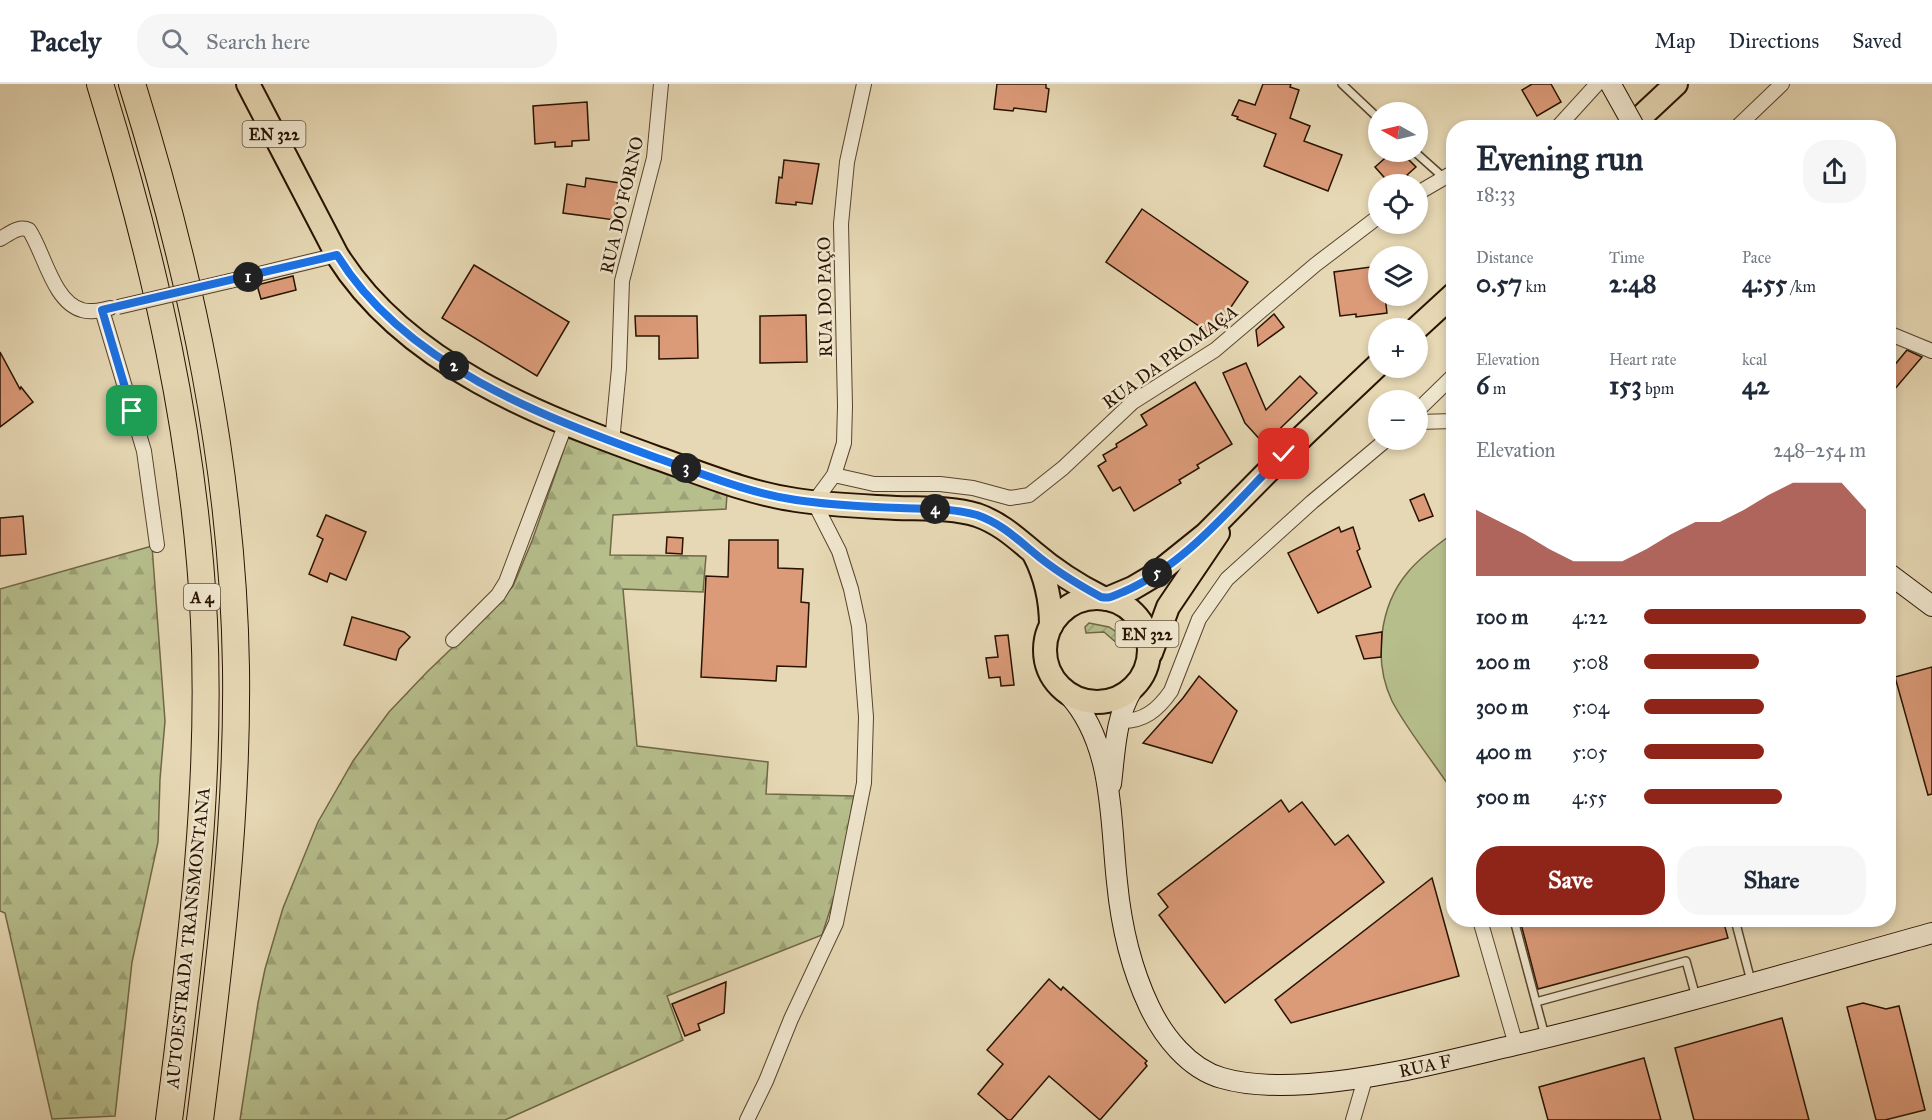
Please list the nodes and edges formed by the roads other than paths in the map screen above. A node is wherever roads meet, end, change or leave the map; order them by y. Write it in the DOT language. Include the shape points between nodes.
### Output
graph roads {
  1 [pos="99,84"];
  2 [pos="132,84"];
  3 [pos="248,84"];
  4 [pos="661,84"];
  5 [pos="864,84"];
  6 [pos="1342,84"];
  7 [pos="1597,84"];
  8 [pos="1611,84"];
  9 [pos="1676,84"];
  10 [pos="1782,84"];
  11 [pos="1368,109"];
  12 [pos="1564,120"];
  13 [pos="1631,120"];
  14 [pos="1638,120"];
  15 [pos="1744,120"];
  16 [pos="1428,161"];
  17 [pos="1446,174"];
  18 [pos="1446,176"];
  19 [pos="1428,187"];
  20 [pos="1368,225"];
  21 [pos="0,239"];
  22 [pos="337,255"];
  23 [pos="1446,301"];
  24 [pos="102,310"];
  25 [pos="1428,318"];
  26 [pos="1896,336"];
  27 [pos="1932,351"];
  28 [pos="1368,375"];
  29 [pos="1446,383"];
  30 [pos="1428,400"];
  31 [pos="1446,421"];
  32 [pos="1428,422"];
  33 [pos="566,423"];
  34 [pos="612,442"];
  35 [pos="1374,450"];
  36 [pos="834,475"];
  37 [pos="814,502"];
  38 [pos="1238,503"];
  39 [pos="157,545"];
  40 [pos="1033,552"];
  41 [pos="1896,579"];
  42 [pos="1104,598"];
  43 [pos="1932,606"];
  44 [pos="1051,626"];
  45 [pos="453,640"];
  46 [pos="1150,654"];
  47 [pos="1132,690"];
  48 [pos="1068,694"];
  49 [pos="1120,721"];
  50 [pos="1110,798"];
  51 [pos="1482,927"];
  52 [pos="1516,927"];
  53 [pos="1737,927"];
  54 [pos="1932,933"];
  55 [pos="1752,983"];
  56 [pos="1696,998"];
  57 [pos="1536,1002"];
  58 [pos="1545,1038"];
  59 [pos="1516,1045"];
  60 [pos="1365,1079"];
  61 [pos="169,1120"];
  62 [pos="200,1120"];
  63 [pos="747,1120"];
  64 [pos="1353,1120"];
  1 -- 61 [label="highway, AUTOESTRADA TRANSMONTANA / A 4" via="135,201 169,342 191,479 204,621 200,835"];
  2 -- 62 [label="highway, AUTOESTRADA TRANSMONTANA / A 4" via="174,232 209,390 233,597 236,691 232,810 221,951"];
  3 -- 22 [label="main road, EN 322"];
  4 -- 34 [label="street, RUA DO FORNO" via="654,158 622,281"];
  5 -- 36 [label="street, RUA DO PAÇO" via="847,162 843,202 845,431"];
  6 -- 11 [label="lane"];
  7 -- 12 [label="street"];
  8 -- 13 [label="street, bridge"];
  9 -- 14 [label="main road"];
  10 -- 15 [label="street"];
  16 -- 17 [label="lane"];
  18 -- 19 [label="street"];
  20 -- 36 [label="street, RUA DA PROMAÇA" via="1215,350 1133,402 1029,495 1010,498 973,488 874,484"];
  21 -- 24 [label="street" via="20,228 29,230 68,302 83,311"];
  22 -- 24 [label="street, bridge"];
  22 -- 33 [label="main road, EN 322" via="379,309 423,344 484,386"];
  23 -- 25 [label="main road"];
  24 -- 39 [label="street" via="144,451"];
  26 -- 27 [label="street"];
  28 -- 38 [label="main road, EN 322"];
  29 -- 30 [label="street"];
  31 -- 32 [label="street"];
  33 -- 34 [label="main road, EN 322"];
  33 -- 45 [label="street" via="507,582"];
  34 -- 37 [label="main road, EN 322" via="758,493"];
  35 -- 49 [label="street" via="1227,579 1199,619 1165,700 1148,716"];
  36 -- 37 [label="street, RUA DO PAÇO"];
  37 -- 40 [label="main road, EN 322" via="974,514 1006,529"];
  37 -- 63 [label="street" via="841,557 859,626 866,717 864,783 834,930"];
  38 -- 42 [label="main road, EN 322" via="1155,575"];
  38 -- 46 [label="main road, EN 322" via="1168,607"];
  40 -- 42 [label="main road, EN 322"];
  40 -- 44 [label="main road, EN 322" via="1047,587"];
  41 -- 43 [label="street"];
  42 -- 44 [label="main road, EN 322" via="1086,598 1072,604"];
  42 -- 46 [label="main road, EN 322" via="1125,606 1141,622 1149,638"];
  44 -- 48 [label="main road, EN 322" via="1045,656 1049,671"];
  46 -- 47 [label="main road, EN 322" via="1141,680"];
  47 -- 48 [label="main road" via="1101,703"];
  47 -- 49 [label="street"];
  48 -- 50 [label="street" via="1093,732"];
  49 -- 50 [label="street"];
  50 -- 60 [label="street, RUA F" via="1117,886 1129,948 1142,990 1172,1042 1206,1072 1231,1081 1294,1085"];
  51 -- 59 [label="street"];
  52 -- 57 [label="lane"];
  53 -- 55 [label="lane"];
  54 -- 55 [label="street, RUA F"];
  55 -- 56 [label="street, RUA F"];
  56 -- 57 [label="lane" via="1686,961"];
  56 -- 58 [label="street, RUA F"];
  57 -- 58 [label="lane"];
  58 -- 59 [label="street, RUA F"];
  59 -- 60 [label="street, RUA F"];
  60 -- 64 [label="street"];
}
